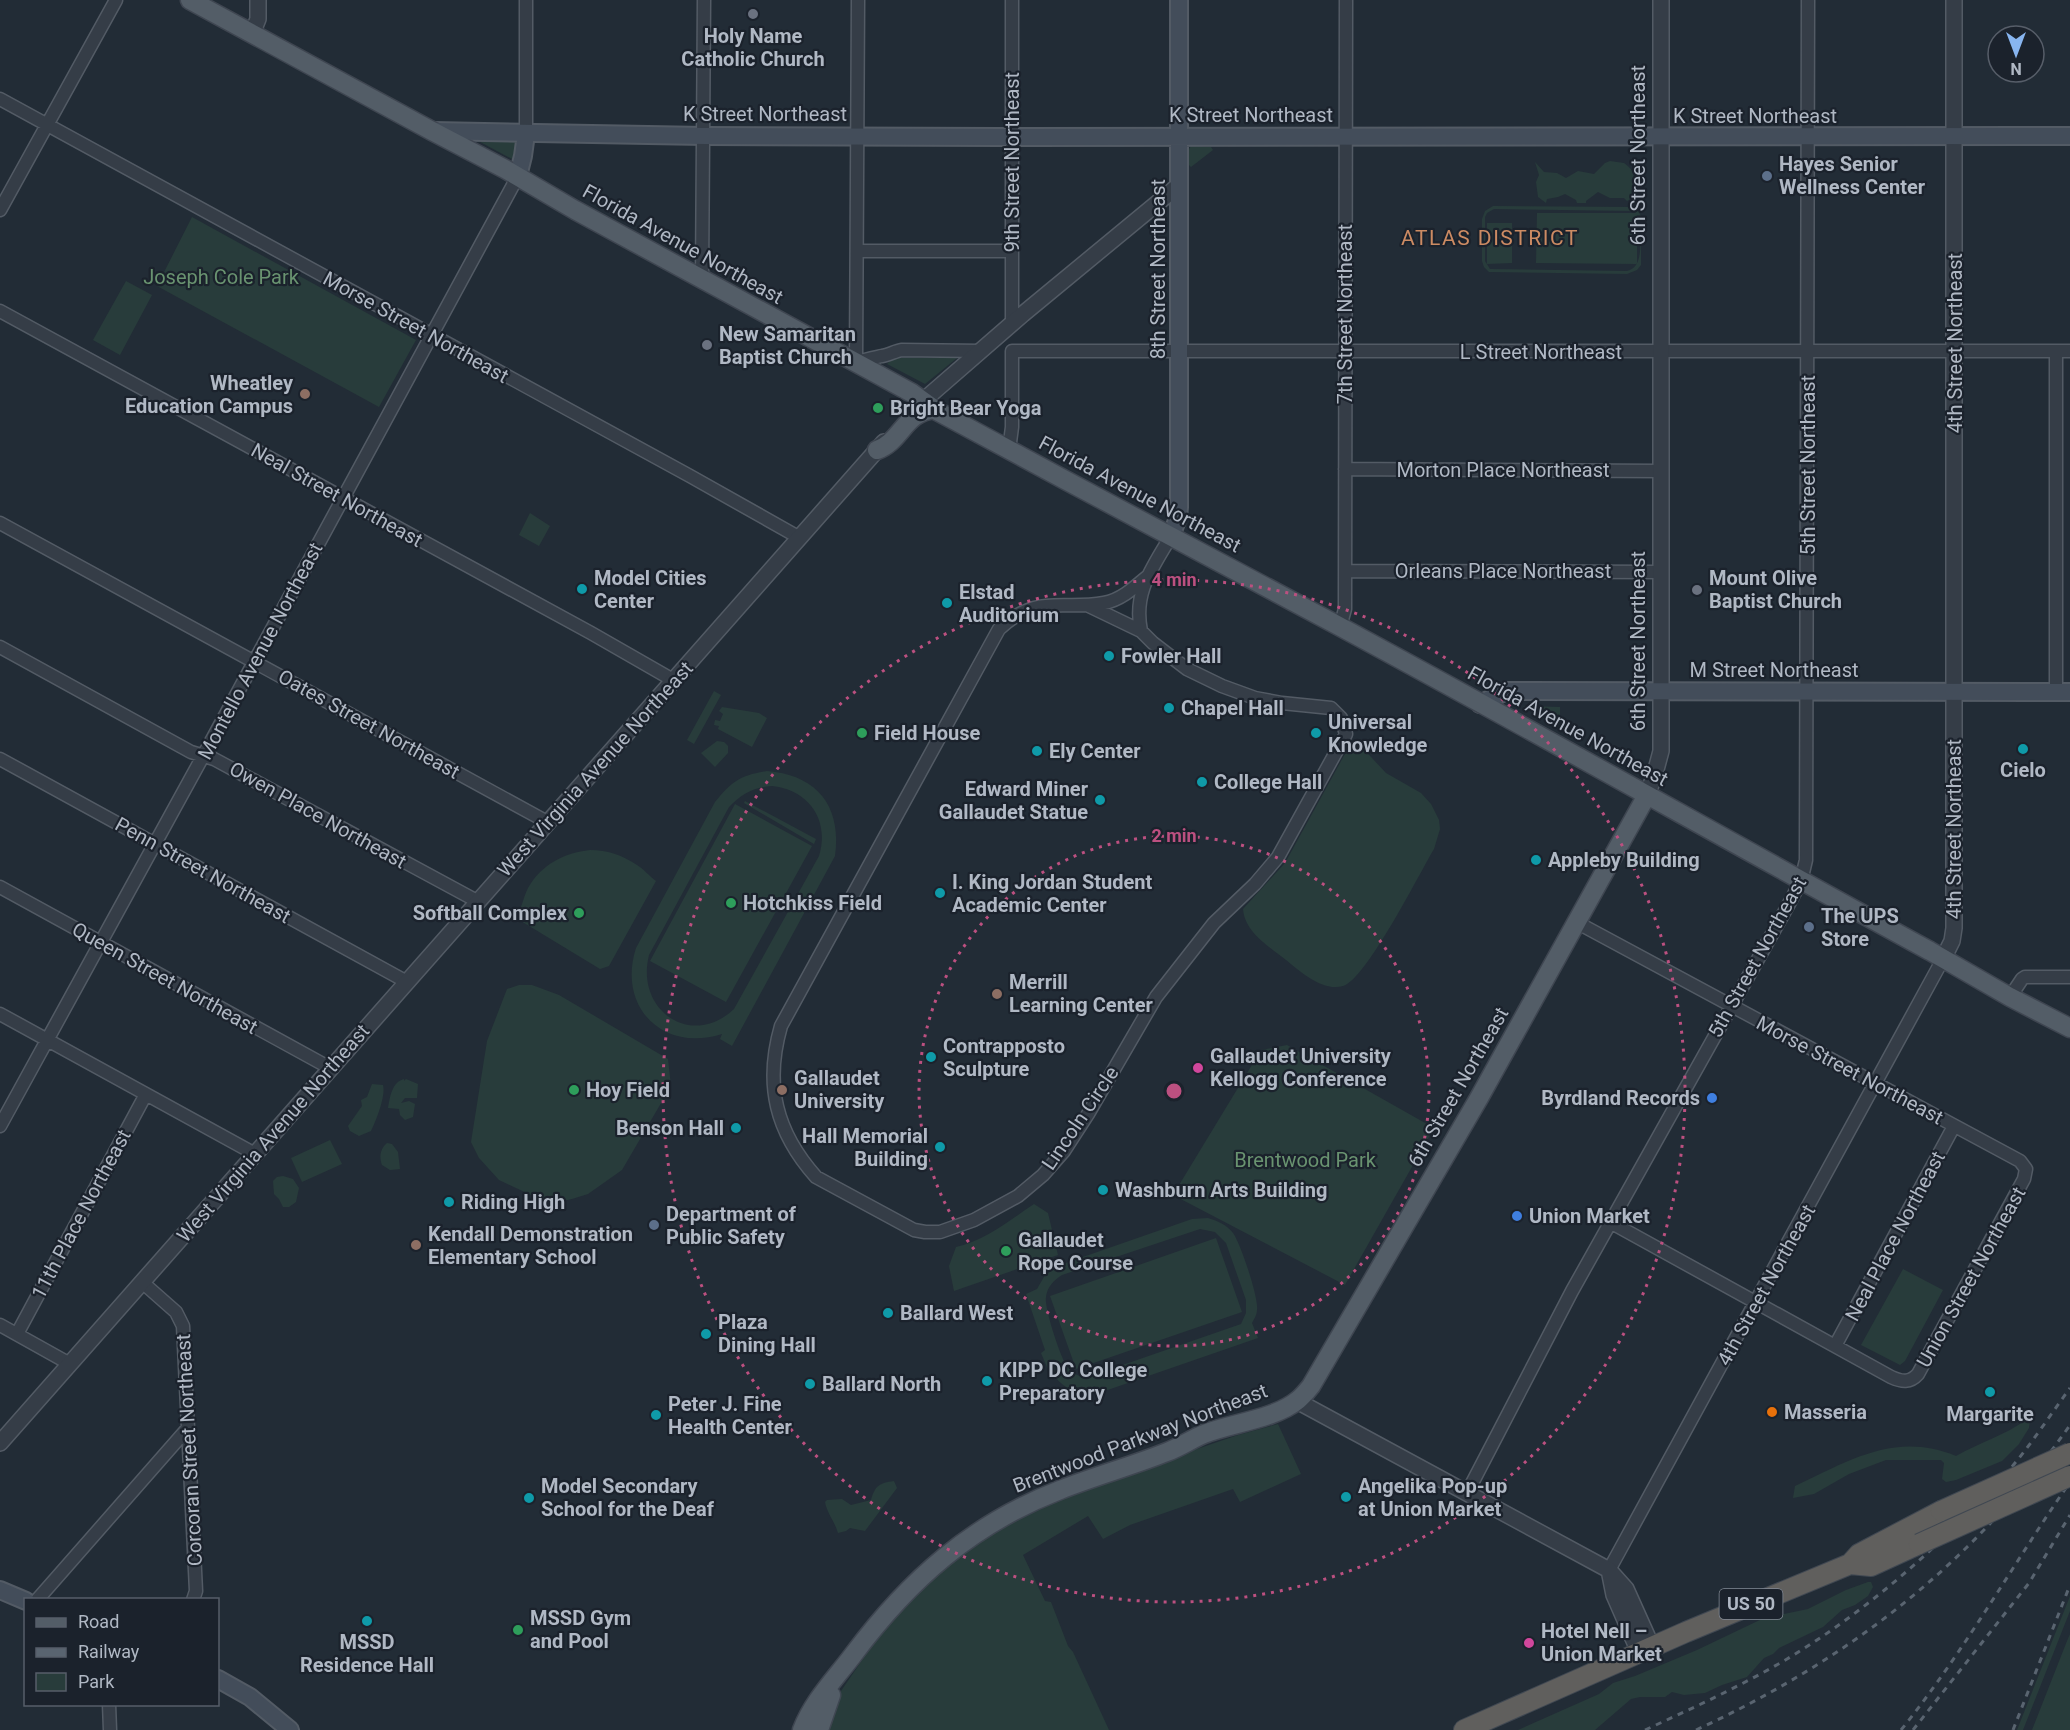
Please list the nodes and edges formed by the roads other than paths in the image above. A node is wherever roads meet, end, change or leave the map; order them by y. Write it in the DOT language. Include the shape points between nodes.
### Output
graph roads {
  1 [pos="116,0"];
  2 [pos="190,0"];
  3 [pos="258,0"];
  4 [pos="526,0"];
  5 [pos="704,0"];
  6 [pos="858,0"];
  7 [pos="1012,0"];
  8 [pos="1179,0"];
  9 [pos="1346,0"];
  10 [pos="1661,0"];
  11 [pos="1808,0"];
  12 [pos="1954,0"];
  13 [pos="252,34"];
  14 [pos="0,99"];
  15 [pos="47,125"];
  16 [pos="432,131"];
  17 [pos="526,134"];
  18 [pos="858,135"];
  19 [pos="704,136"];
  20 [pos="1179,136"];
  21 [pos="1955,136"];
  22 [pos="2070,136"];
  23 [pos="1012,137"];
  24 [pos="1345,137"];
  25 [pos="1661,137"];
  26 [pos="1808,137"];
  27 [pos="518,176"];
  28 [pos="1179,186"];
  29 [pos="0,210"];
  30 [pos="857,251"];
  31 [pos="1012,251"];
  32 [pos="702,280"];
  33 [pos="0,311"];
  34 [pos="1012,324"];
  35 [pos="431,335"];
  36 [pos="1179,350"];
  37 [pos="981,351"];
  38 [pos="1345,351"];
  39 [pos="1955,351"];
  40 [pos="2056,351"];
  41 [pos="2070,351"];
  42 [pos="1661,352"];
  43 [pos="1808,352"];
  44 [pos="856,363"];
  45 [pos="929,405"];
  46 [pos="877,450"];
  47 [pos="1009,450"];
  48 [pos="1345,470"];
  49 [pos="1661,471"];
  50 [pos="343,498"];
  51 [pos="0,523"];
  52 [pos="1171,536"];
  53 [pos="800,538"];
  54 [pos="1345,571"];
  55 [pos="1661,572"];
  56 [pos="1148,576"];
  57 [pos="1087,605"];
  58 [pos="1340,627"];
  59 [pos="1141,631"];
  60 [pos="0,647"];
  61 [pos="254,661"];
  62 [pos="673,680"];
  63 [pos="1661,691"];
  64 [pos="1808,691"];
  65 [pos="1955,691"];
  66 [pos="2063,692"];
  67 [pos="1480,704"];
  68 [pos="203,756"];
  69 [pos="0,759"];
  70 [pos="1647,795"];
  71 [pos="549,823"];
  72 [pos="154,845"];
  73 [pos="1801,881"];
  74 [pos="0,887"];
  75 [pos="477,902"];
  76 [pos="1576,922"];
  77 [pos="100,942"];
  78 [pos="1943,959"];
  79 [pos="2070,976"];
  80 [pos="407,982"];
  81 [pos="2010,998"];
  82 [pos="1731,1005"];
  83 [pos="0,1014"];
  84 [pos="2070,1028"];
  85 [pos="47,1040"];
  86 [pos="330,1068"];
  87 [pos="1875,1083"];
  88 [pos="146,1094"];
  89 [pos="0,1126"];
  90 [pos="1954,1126"];
  91 [pos="255,1154"];
  92 [pos="2026,1169"];
  93 [pos="1610,1222"];
  94 [pos="142,1282"];
  95 [pos="1756,1303"];
  96 [pos="0,1325"];
  97 [pos="17,1334"];
  98 [pos="1835,1346"];
  99 [pos="70,1364"];
  100 [pos="1297,1401"];
  101 [pos="188,1428"];
  102 [pos="0,1443"];
  103 [pos="2070,1453"];
  104 [pos="2070,1476"];
  105 [pos="1467,1493"];
  106 [pos="1850,1564"];
  107 [pos="1609,1570"];
  108 [pos="0,1590"];
  109 [pos="38,1598"];
  110 [pos="193,1598"];
  111 [pos="24,1600"];
  112 [pos="1646,1650"];
  113 [pos="844,1666"];
  114 [pos="219,1680"];
  115 [pos="109,1706"];
  116 [pos="110,1730"];
  117 [pos="290,1730"];
  118 [pos="802,1730"];
  119 [pos="819,1730"];
  120 [pos="1464,1730"];
  1 -- 15 [label="street"];
  2 -- 13 [label="main road, Florida Avenue Northeast"];
  3 -- 13 [label="street" via="258,19"];
  4 -- 17 [label="street"];
  5 -- 19 [label="street"];
  6 -- 18 [label="street"];
  7 -- 23 [label="street, 9th Street Northeast"];
  8 -- 20 [label="main road, 8th Street Northeast"];
  9 -- 24 [label="street, 7th Street Northeast"];
  10 -- 25 [label="street, 6th Street Northeast"];
  11 -- 26 [label="street, 5th Street Northeast"];
  12 -- 21 [label="street, 4th Street Northeast"];
  13 -- 16 [label="main road, Florida Avenue Northeast"];
  14 -- 15 [label="street, Morse Street Northeast"];
  15 -- 29 [label="street"];
  15 -- 35 [label="street, Morse Street Northeast"];
  16 -- 17 [label="main road, K Street Northeast"];
  16 -- 27 [label="main road, Florida Avenue Northeast"];
  17 -- 19 [label="main road, K Street Northeast"];
  17 -- 27 [label="main road"];
  18 -- 19 [label="main road, K Street Northeast"];
  18 -- 23 [label="main road, K Street Northeast"];
  18 -- 30 [label="street"];
  19 -- 32 [label="street"];
  20 -- 23 [label="main road, K Street Northeast"];
  20 -- 24 [label="main road, K Street Northeast"];
  20 -- 28 [label="main road, 8th Street Northeast"];
  21 -- 22 [label="main road, K Street Northeast"];
  21 -- 26 [label="main road, K Street Northeast"];
  21 -- 39 [label="street, 4th Street Northeast"];
  23 -- 31 [label="street, 9th Street Northeast"];
  24 -- 25 [label="main road, K Street Northeast"];
  24 -- 38 [label="street, 7th Street Northeast"];
  25 -- 26 [label="main road, K Street Northeast"];
  25 -- 42 [label="street, 6th Street Northeast"];
  26 -- 43 [label="street, 5th Street Northeast"];
  27 -- 32 [label="main road, Florida Avenue Northeast"];
  27 -- 35 [label="street, Montello Avenue Northeast"];
  28 -- 34 [label="street"];
  28 -- 36 [label="main road, 8th Street Northeast"];
  30 -- 31 [label="street"];
  30 -- 44 [label="street"];
  31 -- 34 [label="street, 9th Street Northeast"];
  32 -- 44 [label="main road, Florida Avenue Northeast"];
  33 -- 50 [label="street, Neal Street Northeast"];
  34 -- 37 [label="street"];
  35 -- 50 [label="street, Montello Avenue Northeast"];
  35 -- 53 [label="street, Morse Street Northeast"];
  36 -- 38 [label="street, L Street Northeast"];
  36 -- 47 [label="street, L Street Northeast" via="1012,351"];
  36 -- 52 [label="main road, 8th Street Northeast" via="1179,507"];
  37 -- 44 [label="street" via="902,350"];
  37 -- 45 [label="street"];
  38 -- 42 [label="street, L Street Northeast"];
  38 -- 48 [label="street, 7th Street Northeast"];
  39 -- 40 [label="street, L Street Northeast"];
  39 -- 43 [label="street, L Street Northeast"];
  39 -- 65 [label="street, 4th Street Northeast"];
  40 -- 41 [label="street, L Street Northeast"];
  40 -- 66 [label="street"];
  42 -- 43 [label="street, L Street Northeast"];
  42 -- 49 [label="street, 6th Street Northeast"];
  43 -- 64 [label="street, 5th Street Northeast"];
  44 -- 45 [label="main road, Florida Avenue Northeast"];
  45 -- 46 [label="main road"];
  45 -- 47 [label="main road, Florida Avenue Northeast"];
  46 -- 53 [label="street, West Virginia Avenue Northeast"];
  47 -- 52 [label="main road, Florida Avenue Northeast"];
  48 -- 49 [label="street, Morton Place Northeast"];
  48 -- 54 [label="street, 7th Street Northeast"];
  49 -- 55 [label="street, 6th Street Northeast"];
  50 -- 61 [label="street, Montello Avenue Northeast"];
  50 -- 62 [label="street, Neal Street Northeast"];
  51 -- 61 [label="street, Oates Street Northeast"];
  52 -- 56 [label="street, Lincoln Circle"];
  52 -- 58 [label="main road, Florida Avenue Northeast"];
  53 -- 62 [label="street, West Virginia Avenue Northeast"];
  54 -- 55 [label="street, Orleans Place Northeast"];
  54 -- 58 [label="street, 7th Street Northeast" via="1345,609"];
  55 -- 63 [label="street, 6th Street Northeast"];
  56 -- 57 [label="street, Lincoln Circle" via="1124,595 1107,603"];
  56 -- 59 [label="street, Lincoln Circle" via="1139,599"];
  57 -- 59 [label="street, Lincoln Circle"];
  57 -- 59 [label="street, Lincoln Circle" via="1031,608 1014,615 999,629 781,1026 775,1046 772,1076 777,1109 788,1138 805,1164 816,1177 911,1229 940,1232 974,1220 1018,1196 1043,1175 1088,1114 1156,998 1214,922 1256,884 1278,857 1346,734 1341,718 1331,708 1255,698 1222,686 1187,669"];
  58 -- 67 [label="main road, Florida Avenue Northeast"];
  60 -- 68 [label="street, Owen Place Northeast"];
  61 -- 68 [label="street, Montello Avenue Northeast"];
  61 -- 71 [label="street, Oates Street Northeast"];
  62 -- 71 [label="street, West Virginia Avenue Northeast"];
  63 -- 64 [label="main road, M Street Northeast"];
  63 -- 67 [label="main road, M Street Northeast" via="1506,691"];
  63 -- 70 [label="street, 6th Street Northeast" via="1660,751"];
  64 -- 65 [label="main road, M Street Northeast"];
  64 -- 73 [label="street, 5th Street Northeast" via="1806,860"];
  65 -- 66 [label="main road, M Street Northeast"];
  65 -- 78 [label="street, 4th Street Northeast" via="1954,928"];
  67 -- 70 [label="main road, Florida Avenue Northeast"];
  68 -- 72 [label="street, Montello Avenue Northeast"];
  68 -- 75 [label="street, Owen Place Northeast" via="263,784"];
  69 -- 72 [label="street, Penn Street Northeast"];
  70 -- 73 [label="main road, Florida Avenue Northeast"];
  70 -- 76 [label="main road, 6th Street Northeast"];
  71 -- 75 [label="street, West Virginia Avenue Northeast"];
  72 -- 77 [label="street, Montello Avenue Northeast"];
  72 -- 80 [label="street, Penn Street Northeast"];
  73 -- 78 [label="main road, Florida Avenue Northeast"];
  73 -- 82 [label="street, 5th Street Northeast"];
  74 -- 77 [label="street, Queen Street Northeast"];
  75 -- 80 [label="street, West Virginia Avenue Northeast"];
  76 -- 82 [label="street, Morse Street Northeast"];
  76 -- 100 [label="main road, 6th Street Northeast" via="1479,1098 1311,1386"];
  77 -- 85 [label="street, Montello Avenue Northeast"];
  77 -- 86 [label="street, Queen Street Northeast"];
  78 -- 81 [label="main road, Florida Avenue Northeast"];
  78 -- 87 [label="street, 4th Street Northeast"];
  79 -- 81 [label="street" via="2025,976"];
  80 -- 86 [label="street, West Virginia Avenue Northeast"];
  81 -- 84 [label="main road, Florida Avenue Northeast"];
  82 -- 87 [label="street, Morse Street Northeast"];
  82 -- 93 [label="street, 5th Street Northeast"];
  83 -- 85 [label="street"];
  85 -- 88 [label="street"];
  85 -- 89 [label="street, Montello Avenue Northeast"];
  86 -- 91 [label="street, West Virginia Avenue Northeast"];
  87 -- 90 [label="street, Morse Street Northeast"];
  87 -- 95 [label="street, 4th Street Northeast"];
  88 -- 91 [label="street"];
  88 -- 97 [label="street, 11th Place Northeast"];
  90 -- 92 [label="street, Morse Street Northeast" via="2022,1162"];
  90 -- 98 [label="street, Neal Place Northeast"];
  91 -- 94 [label="street, West Virginia Avenue Northeast"];
  92 -- 98 [label="street, Union Street Northeast" via="1918,1374 1910,1380 1900,1380"];
  93 -- 95 [label="street"];
  93 -- 105 [label="street, 5th Street Northeast"];
  94 -- 99 [label="street, West Virginia Avenue Northeast"];
  94 -- 101 [label="street, Corcoran Street Northeast" via="182,1322"];
  95 -- 98 [label="street"];
  95 -- 107 [label="street, 4th Street Northeast"];
  96 -- 97 [label="street"];
  97 -- 99 [label="street"];
  99 -- 102 [label="street, West Virginia Avenue Northeast"];
  100 -- 105 [label="street"];
  100 -- 113 [label="main road, Brentwood Parkway Northeast" via="1061,1489 1001,1517 923,1573"];
  101 -- 109 [label="street"];
  101 -- 110 [label="street, Corcoran Street Northeast"];
  103 -- 106 [label="highway, US 50, bridge" via="1941,1511 1859,1554"];
  104 -- 106 [label="highway, US 50, bridge" via="1871,1566"];
  105 -- 107 [label="street"];
  106 -- 112 [label="highway, US 50"];
  107 -- 112 [label="street" via="1626,1589"];
  108 -- 111 [label="main road"];
  112 -- 120 [label="highway, US 50"];
  113 -- 118 [label="main road, Brentwood Parkway Northeast"];
  113 -- 119 [label="main road, Brentwood Parkway Northeast"];
  114 -- 117 [label="main road" via="250,1697"];
  115 -- 116 [label="street"];
}
